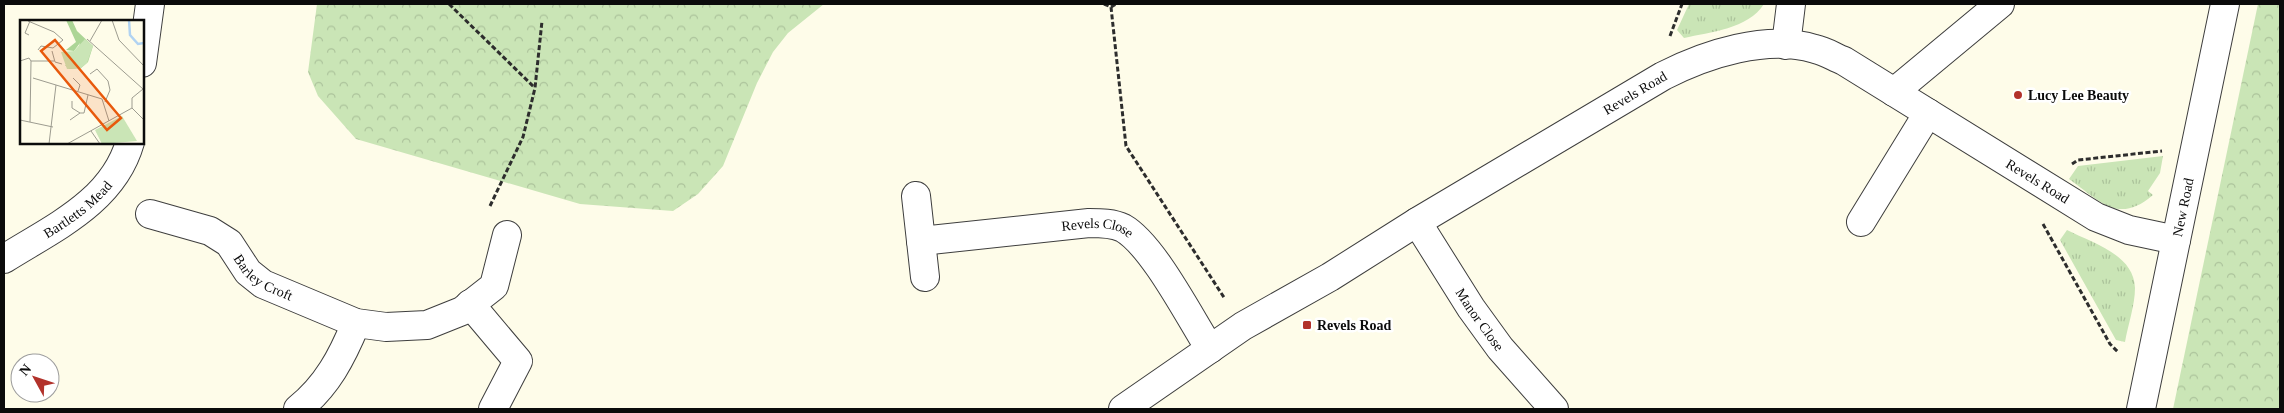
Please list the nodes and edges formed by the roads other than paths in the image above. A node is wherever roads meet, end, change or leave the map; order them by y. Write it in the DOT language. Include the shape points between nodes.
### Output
graph roads {
  1 [pos="150,4"];
  2 [pos="1791,4"];
  3 [pos="2000,4"];
  4 [pos="2225,4"];
  5 [pos="1786,45"];
  6 [pos="144,48"];
  7 [pos="1894,92"];
  8 [pos="1928,113"];
  9 [pos="129,144"];
  10 [pos="916,196"];
  11 [pos="150,214"];
  12 [pos="1417,222"];
  13 [pos="1861,222"];
  14 [pos="507,235"];
  15 [pos="2176,240"];
  16 [pos="921,241"];
  17 [pos="4,258"];
  18 [pos="926,277"];
  19 [pos="470,304"];
  20 [pos="356,323"];
  21 [pos="1210,349"];
  22 [pos="1135,406"];
  23 [pos="298,409"];
  24 [pos="493,409"];
  25 [pos="1554,409"];
  26 [pos="2141,409"];
  1 -- 6 [label="street"];
  2 -- 5 [label="street"];
  3 -- 7 [label="street"];
  4 -- 15 [label="street, New Road"];
  5 -- 7 [label="street, Revels Road" via="1815,48 1844,61"];
  5 -- 12 [label="street, Revels Road" via="1750,46 1693,60"];
  7 -- 8 [label="street, Revels Road"];
  8 -- 13 [label="street"];
  8 -- 15 [label="street, Revels Road" via="2111,225"];
  9 -- 17 [label="street, Bartletts Mead" via="117,172 92,202"];
  10 -- 16 [label="street"];
  11 -- 20 [label="street, Barley Croft" via="210,231 229,243 248,272 263,284"];
  12 -- 21 [label="street, Revels Road"];
  12 -- 25 [label="street, Manor Close" via="1500,348"];
  14 -- 19 [label="street, Barley Croft" via="494,286"];
  15 -- 26 [label="street, New Road"];
  16 -- 18 [label="street"];
  16 -- 21 [label="street, Revels Close" via="1089,223 1121,227 1147,250"];
  19 -- 20 [label="street, Barley Croft" via="427,325 386,327"];
  19 -- 24 [label="street" via="518,361"];
  20 -- 23 [label="street" via="329,377 315,396"];
  21 -- 22 [label="street, Revels Road"];
}
